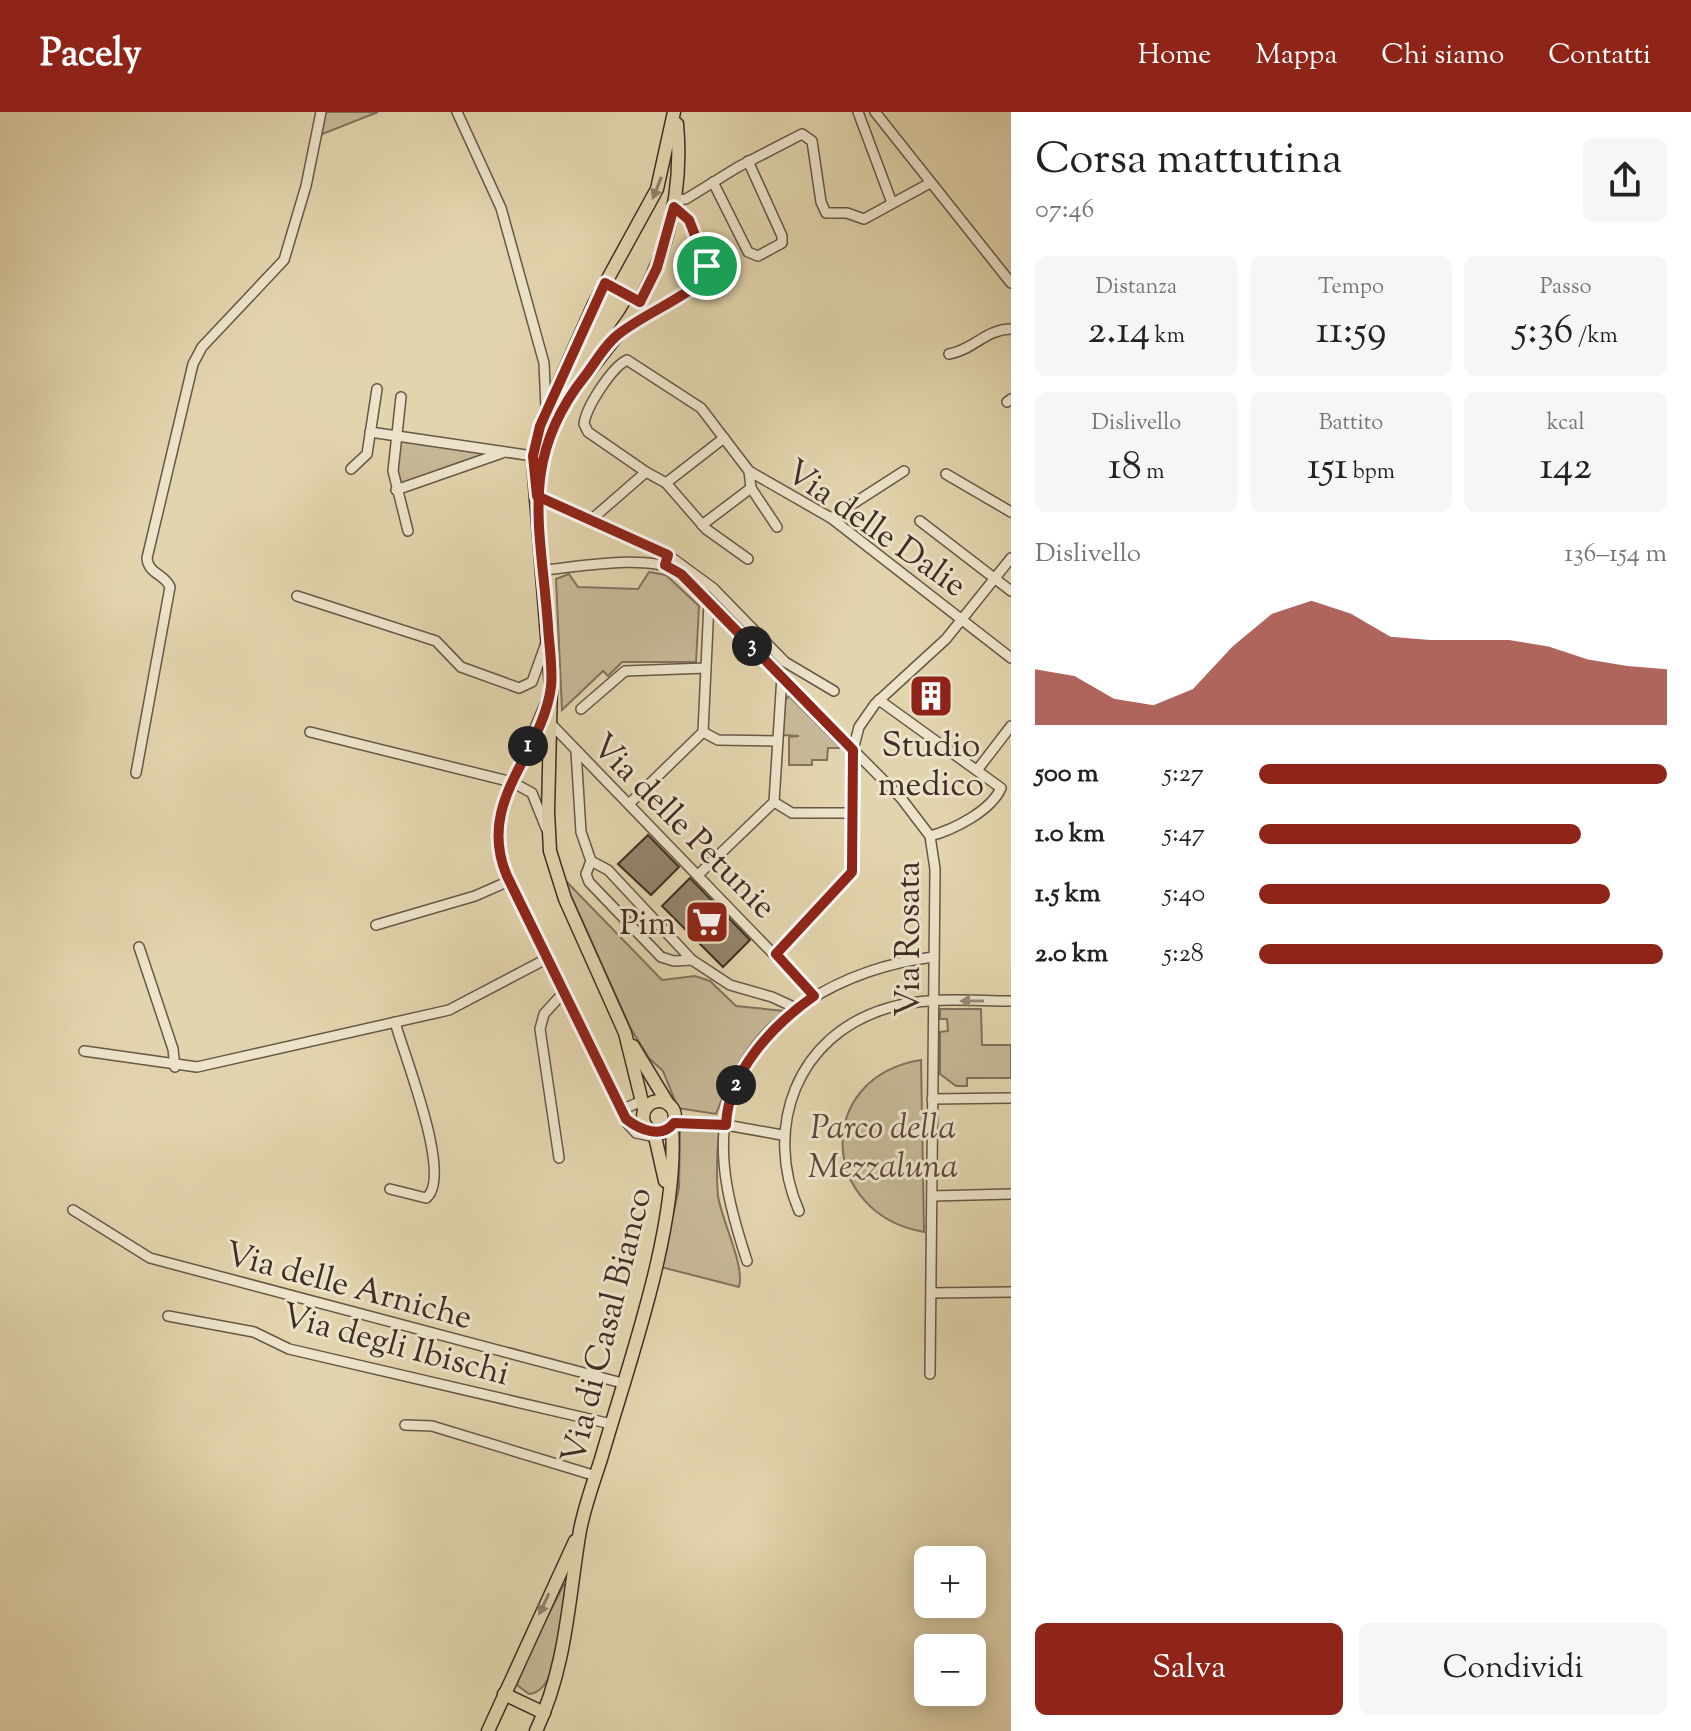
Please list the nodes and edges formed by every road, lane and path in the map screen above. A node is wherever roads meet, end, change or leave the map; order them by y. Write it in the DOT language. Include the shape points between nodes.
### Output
graph roads {
  1 [pos="321,112"];
  2 [pos="457,112"];
  3 [pos="675,112"];
  4 [pos="858,112"];
  5 [pos="875,112"];
  6 [pos="748,161"];
  7 [pos="713,182"];
  8 [pos="930,183"];
  9 [pos="678,202"];
  10 [pos="892,203"];
  11 [pos="605,283"];
  12 [pos="1011,283"];
  13 [pos="640,302"];
  14 [pos="1011,329"];
  15 [pos="619,333"];
  16 [pos="949,354"];
  17 [pos="544,363"];
  18 [pos="566,364"];
  19 [pos="377,389"];
  20 [pos="401,397"];
  21 [pos="546,411"];
  22 [pos="370,432"];
  23 [pos="395,436"];
  24 [pos="724,438"];
  25 [pos="505,452"];
  26 [pos="533,456"];
  27 [pos="351,469"];
  28 [pos="749,471"];
  29 [pos="904,471"];
  30 [pos="646,472"];
  31 [pos="946,474"];
  32 [pos="666,483"];
  33 [pos="751,488"];
  34 [pos="396,490"];
  35 [pos="537,496"];
  36 [pos="1011,512"];
  37 [pos="831,518"];
  38 [pos="592,519"];
  39 [pos="920,521"];
  40 [pos="702,525"];
  41 [pos="777,527"];
  42 [pos="408,531"];
  43 [pos="1011,558"];
  44 [pos="748,559"];
  45 [pos="667,560"];
  46 [pos="544,570"];
  47 [pos="996,579"];
  48 [pos="1011,591"];
  49 [pos="297,596"];
  50 [pos="709,603"];
  51 [pos="963,620"];
  52 [pos="548,636"];
  53 [pos="1011,658"];
  54 [pos="706,668"];
  55 [pos="782,676"];
  56 [pos="551,687"];
  57 [pos="834,691"];
  58 [pos="879,700"];
  59 [pos="581,709"];
  60 [pos="552,725"];
  61 [pos="1011,726"];
  62 [pos="310,732"];
  63 [pos="703,732"];
  64 [pos="777,741"];
  65 [pos="853,750"];
  66 [pos="576,751"];
  67 [pos="549,754"];
  68 [pos="978,769"];
  69 [pos="136,773"];
  70 [pos="512,782"];
  71 [pos="774,802"];
  72 [pos="629,804"];
  73 [pos="853,813"];
  74 [pos="548,832"];
  75 [pos="930,836"];
  76 [pos="591,861"];
  77 [pos="699,874"];
  78 [pos="509,881"];
  79 [pos="376,925"];
  80 [pos="139,947"];
  81 [pos="776,954"];
  82 [pos="934,957"];
  83 [pos="548,958"];
  84 [pos="692,960"];
  85 [pos="563,993"];
  86 [pos="814,996"];
  87 [pos="934,1001"];
  88 [pos="1011,1001"];
  89 [pos="798,1009"];
  90 [pos="395,1022"];
  91 [pos="625,1033"];
  92 [pos="84,1051"];
  93 [pos="175,1067"];
  94 [pos="1011,1098"];
  95 [pos="932,1099"];
  96 [pos="667,1102"];
  97 [pos="643,1106"];
  98 [pos="624,1115"];
  99 [pos="674,1121"];
  100 [pos="726,1125"];
  101 [pos="652,1132"];
  102 [pos="782,1135"];
  103 [pos="559,1158"];
  104 [pos="390,1189"];
  105 [pos="1011,1194"];
  106 [pos="668,1196"];
  107 [pos="932,1196"];
  108 [pos="73,1210"];
  109 [pos="799,1211"];
  110 [pos="747,1261"];
  111 [pos="1011,1292"];
  112 [pos="931,1293"];
  113 [pos="168,1316"];
  114 [pos="930,1374"];
  115 [pos="622,1383"];
  116 [pos="611,1424"];
  117 [pos="405,1425"];
  118 [pos="596,1476"];
  119 [pos="579,1534"];
  120 [pos="504,1694"];
  121 [pos="544,1713"];
  122 [pos="488,1731"];
  123 [pos="536,1731"];
  1 -- 69 [label="street" via="284,260 202,347 193,364 147,558 170,590"];
  2 -- 17 [label="street" via="498,199"];
  3 -- 9 [label="main road"];
  3 -- 11 [label="main road, one-way" via="657,189"];
  4 -- 10 [label="street"];
  5 -- 8 [label="street"];
  6 -- 7 [label="street"];
  6 -- 7 [label="street" via="782,236 776,249 758,256 748,252"];
  6 -- 10 [label="street" via="806,134 812,141 824,212 864,219"];
  7 -- 9 [label="street"];
  8 -- 10 [label="street"];
  8 -- 12 [label="street"];
  9 -- 13 [label="main road"];
  9 -- 15 [label="street" via="703,250 705,276"];
  11 -- 13 [label="main road"];
  11 -- 18 [label="main road"];
  13 -- 15 [label="main road"];
  14 -- 16 [label="street" via="995,331"];
  15 -- 35 [label="main road" via="558,414 542,455"];
  17 -- 18 [label="street" via="553,375"];
  17 -- 21 [label="street"];
  18 -- 21 [label="main road"];
  19 -- 22 [label="street"];
  20 -- 23 [label="street"];
  21 -- 26 [label="main road"];
  22 -- 23 [label="street"];
  22 -- 27 [label="street" via="366,457"];
  23 -- 25 [label="street"];
  23 -- 34 [label="street"];
  24 -- 28 [label="street"];
  24 -- 30 [label="street" via="696,403 634,362 621,363 584,424"];
  24 -- 32 [label="street"];
  25 -- 26 [label="street"];
  25 -- 34 [label="street"];
  26 -- 35 [label="main road"];
  28 -- 33 [label="street"];
  28 -- 37 [label="street, Via delle Dalie"];
  29 -- 37 [label="street"];
  30 -- 32 [label="street"];
  30 -- 38 [label="street"];
  31 -- 36 [label="street"];
  32 -- 40 [label="street"];
  33 -- 40 [label="street"];
  33 -- 41 [label="street"];
  34 -- 42 [label="street"];
  35 -- 38 [label="street, Via Rosata"];
  35 -- 46 [label="main road"];
  37 -- 51 [label="street, Via delle Dalie"];
  38 -- 45 [label="street, Via Rosata"];
  39 -- 47 [label="street"];
  40 -- 44 [label="street"];
  43 -- 47 [label="street"];
  45 -- 46 [label="street"];
  45 -- 50 [label="street, Via Rosata"];
  45 -- 57 [label="street, Via Rosata" via="713,588 789,665"];
  46 -- 52 [label="main road"];
  47 -- 48 [label="street"];
  47 -- 51 [label="street"];
  49 -- 52 [label="street" via="436,641 461,667 519,688 532,682"];
  50 -- 54 [label="street"];
  50 -- 55 [label="street, Via Rosata"];
  51 -- 53 [label="street, Via delle Dalie"];
  51 -- 58 [label="street"];
  52 -- 56 [label="main road"];
  54 -- 59 [label="street" via="625,671"];
  54 -- 63 [label="street"];
  55 -- 64 [label="street"];
  55 -- 65 [label="street, Via Rosata"];
  56 -- 60 [label="main road"];
  56 -- 70 [label="street"];
  58 -- 65 [label="street" via="861,723"];
  58 -- 68 [label="street"];
  60 -- 66 [label="street, Via delle Petunie"];
  60 -- 67 [label="main road"];
  61 -- 68 [label="street"];
  62 -- 70 [label="street"];
  63 -- 64 [label="street" via="718,740"];
  63 -- 72 [label="street"];
  64 -- 71 [label="street"];
  65 -- 73 [label="street"];
  65 -- 75 [label="street, Via Rosata"];
  66 -- 67 [label="street" via="560,745"];
  66 -- 72 [label="street, Via delle Petunie"];
  66 -- 76 [label="street" via="581,832"];
  67 -- 74 [label="main road"];
  68 -- 75 [label="street" via="999,784 1000,792 954,827"];
  70 -- 74 [label="street" via="532,793"];
  70 -- 78 [label="street" via="497,835"];
  71 -- 73 [label="street" via="792,813"];
  71 -- 77 [label="street"];
  72 -- 77 [label="street, Via delle Petunie"];
  73 -- 81 [label="street" via="851,876"];
  74 -- 91 [label="main road" via="559,883"];
  75 -- 82 [label="street, Via Rosata"];
  76 -- 84 [label="street" via="608,870"];
  76 -- 84 [label="street" via="586,874 591,886 657,953 670,961"];
  77 -- 81 [label="street, Via delle Petunie"];
  78 -- 79 [label="street"];
  78 -- 83 [label="street"];
  80 -- 93 [label="street"];
  81 -- 86 [label="street, Via delle Petunie"];
  82 -- 86 [label="street" via="872,969"];
  82 -- 87 [label="street, Via Rosata"];
  83 -- 85 [label="street"];
  83 -- 90 [label="street" via="459,1006"];
  84 -- 89 [label="street" via="736,988"];
  85 -- 98 [label="street"];
  85 -- 103 [label="street" via="544,1014 540,1029"];
  86 -- 89 [label="street"];
  88 -- 87 [label="street, one-way"];
  87 -- 95 [label="street, Via Rosata"];
  87 -- 102 [label="street" via="878,1011 832,1040 798,1082"];
  89 -- 100 [label="street" via="742,1072"];
  90 -- 93 [label="street" via="197,1067"];
  90 -- 104 [label="street" via="426,1117 435,1185 425,1198"];
  91 -- 96 [label="main road"];
  91 -- 97 [label="main road"];
  92 -- 93 [label="street"];
  94 -- 95 [label="street"];
  95 -- 107 [label="street, Via Rosata"];
  96 -- 97 [label="main road"];
  96 -- 99 [label="main road"];
  97 -- 98 [label="street"];
  97 -- 101 [label="main road" via="643,1120"];
  98 -- 101 [label="street"];
  99 -- 100 [label="street"];
  99 -- 101 [label="main road" via="666,1132"];
  99 -- 106 [label="main road, Via di Casal Bianco"];
  100 -- 102 [label="street"];
  100 -- 110 [label="street" via="728,1187"];
  101 -- 106 [label="main road"];
  102 -- 109 [label="street" via="786,1174"];
  105 -- 107 [label="street"];
  106 -- 115 [label="main road, Via di Casal Bianco" via="660,1247"];
  107 -- 112 [label="street, Via Rosata"];
  108 -- 115 [label="street, Via delle Arniche" via="150,1258"];
  111 -- 112 [label="street"];
  112 -- 114 [label="street, Via Rosata"];
  113 -- 116 [label="street, Via degli Ibischi" via="254,1332 289,1349"];
  115 -- 116 [label="main road, Via di Casal Bianco"];
  116 -- 118 [label="main road, Via di Casal Bianco"];
  117 -- 118 [label="street" via="432,1426"];
  118 -- 119 [label="main road, Via di Casal Bianco"];
  119 -- 120 [label="main road, Via di Casal Bianco, one-way"];
  119 -- 121 [label="main road, Via di Casal Bianco" via="570,1620 558,1678"];
  120 -- 121 [label="main road"];
  120 -- 122 [label="main road, Via di Casal Bianco"];
  121 -- 123 [label="main road, Via di Casal Bianco"];
}
